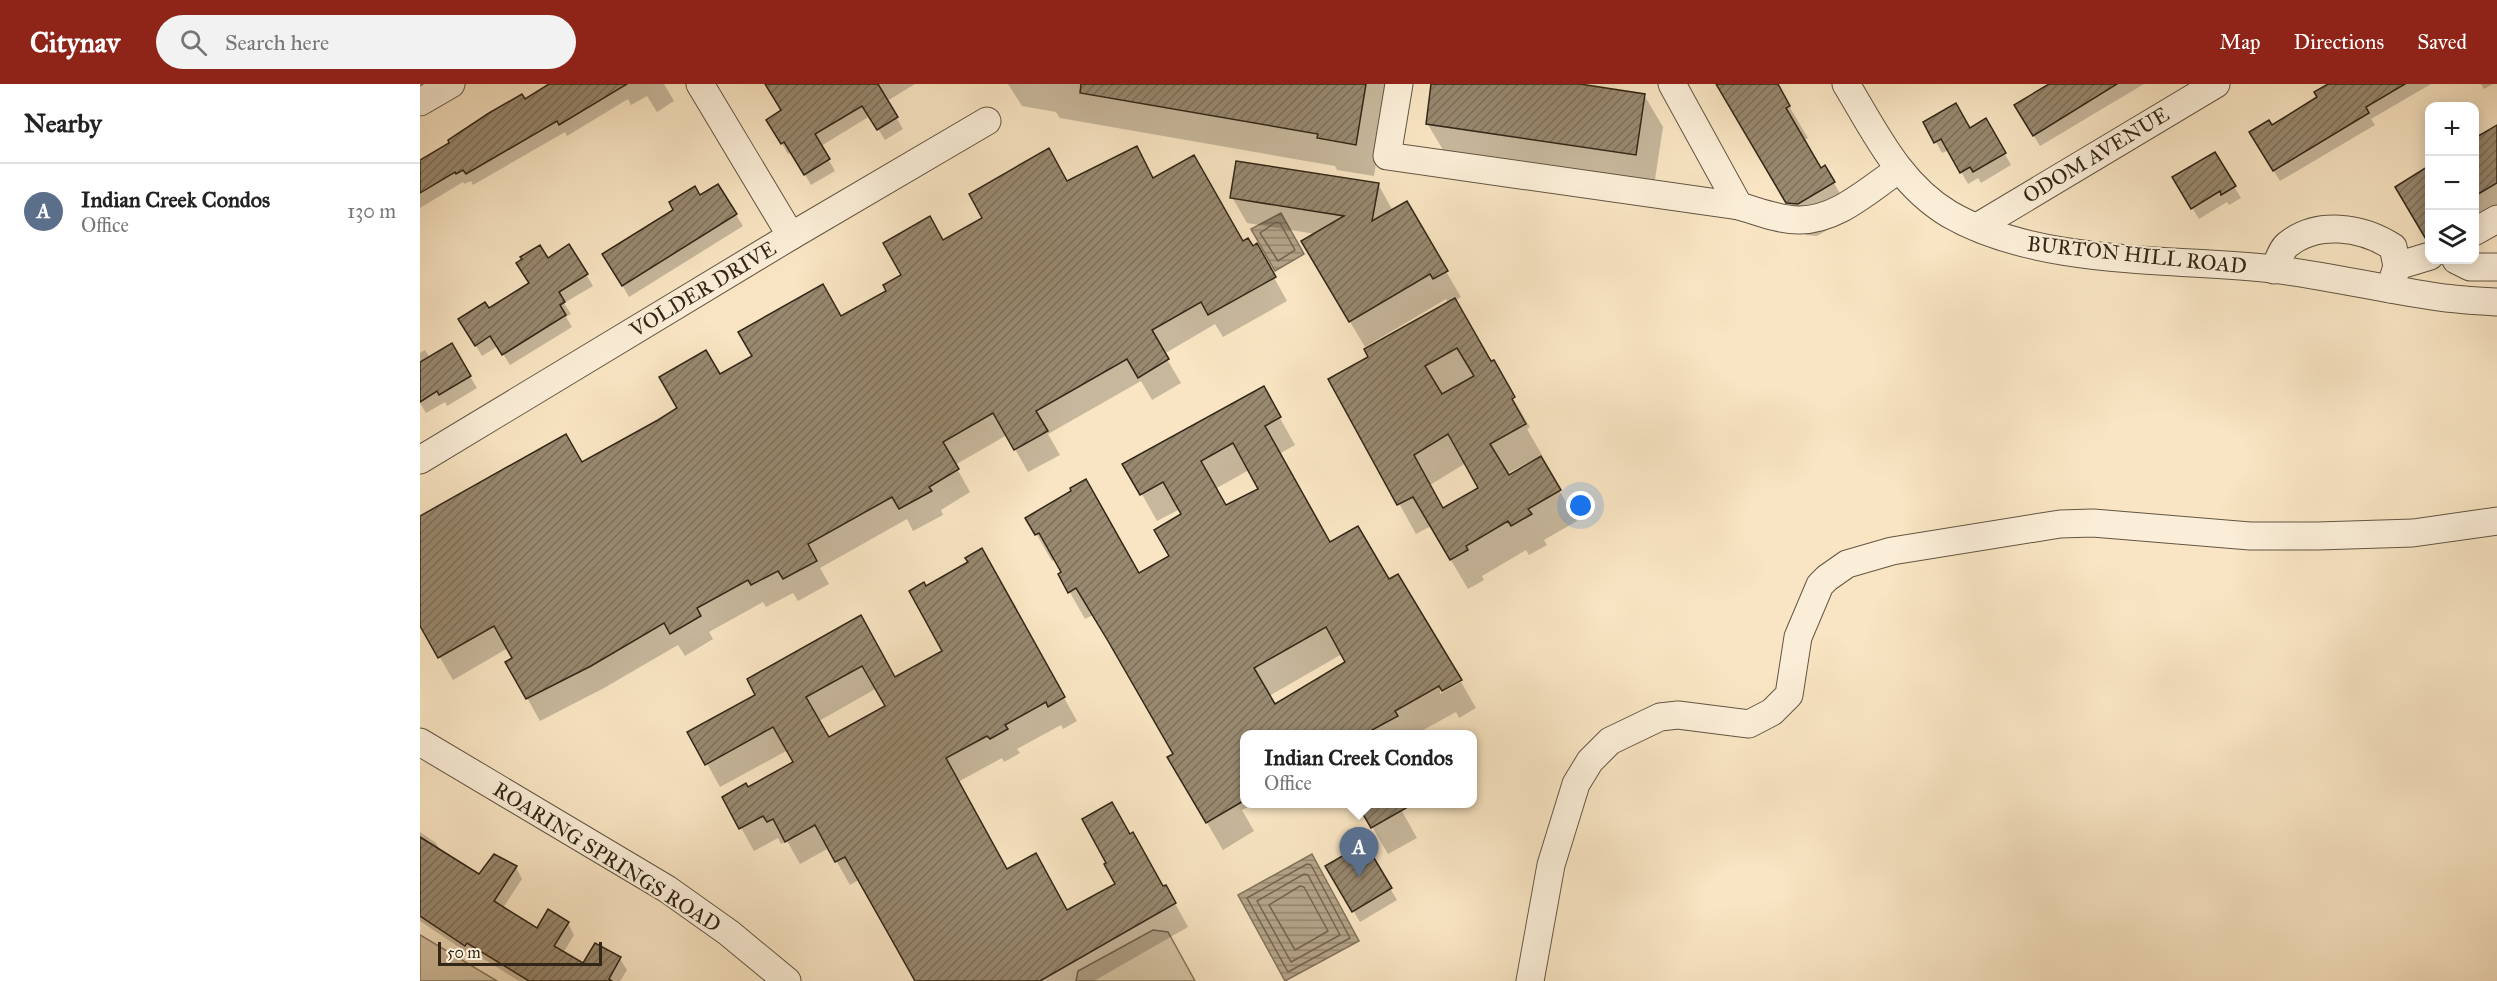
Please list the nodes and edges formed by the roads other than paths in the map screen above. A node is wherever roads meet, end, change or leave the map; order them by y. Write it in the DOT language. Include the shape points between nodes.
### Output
graph roads {
  1 [pos="451,84"];
  2 [pos="700,84"];
  3 [pos="1399,84"];
  4 [pos="1672,84"];
  5 [pos="1846,84"];
  6 [pos="2216,84"];
  7 [pos="420,102"];
  8 [pos="987,121"];
  9 [pos="1898,170"];
  10 [pos="1739,207"];
  11 [pos="2497,219"];
  12 [pos="1977,227"];
  13 [pos="2479,230"];
  14 [pos="791,236"];
  15 [pos="2425,259"];
  16 [pos="2464,264"];
  17 [pos="2497,267"];
  18 [pos="2274,270"];
  19 [pos="2393,277"];
  20 [pos="2497,302"];
  21 [pos="420,460"];
  22 [pos="2497,521"];
  23 [pos="420,742"];
  24 [pos="787,981"];
  25 [pos="1530,981"];
  1 -- 7 [label="street"];
  2 -- 14 [label="street"];
  3 -- 10 [label="street" via="1387,156"];
  4 -- 10 [label="street"];
  5 -- 9 [label="street, BURTON HILL ROAD"];
  6 -- 12 [label="street, ODOM AVENUE"];
  8 -- 14 [label="street, VOLDER DRIVE"];
  9 -- 10 [label="street" via="1830,215 1814,219 1796,220"];
  9 -- 12 [label="street, BURTON HILL ROAD" via="1920,193"];
  11 -- 13 [label="street"];
  12 -- 18 [label="street, BURTON HILL ROAD" via="2010,240 2074,253"];
  14 -- 21 [label="street, VOLDER DRIVE"];
  15 -- 19 [label="street"];
  16 -- 17 [label="street"];
  18 -- 19 [label="street, BURTON HILL ROAD"];
  18 -- 19 [label="street" via="2285,246 2310,231 2354,230 2393,247"];
  19 -- 20 [label="street, BURTON HILL ROAD" via="2440,298"];
  22 -- 25 [label="street" via="2413,533 2318,536 2250,536 2092,523 2060,524 1892,550 1847,564 1820,585 1798,637 1789,695 1772,712 1749,724 1678,715 1660,717 1618,736 1590,760 1575,784 1551,865"];
  23 -- 24 [label="street, ROARING SPRINGS ROAD" via="667,889"];
}
